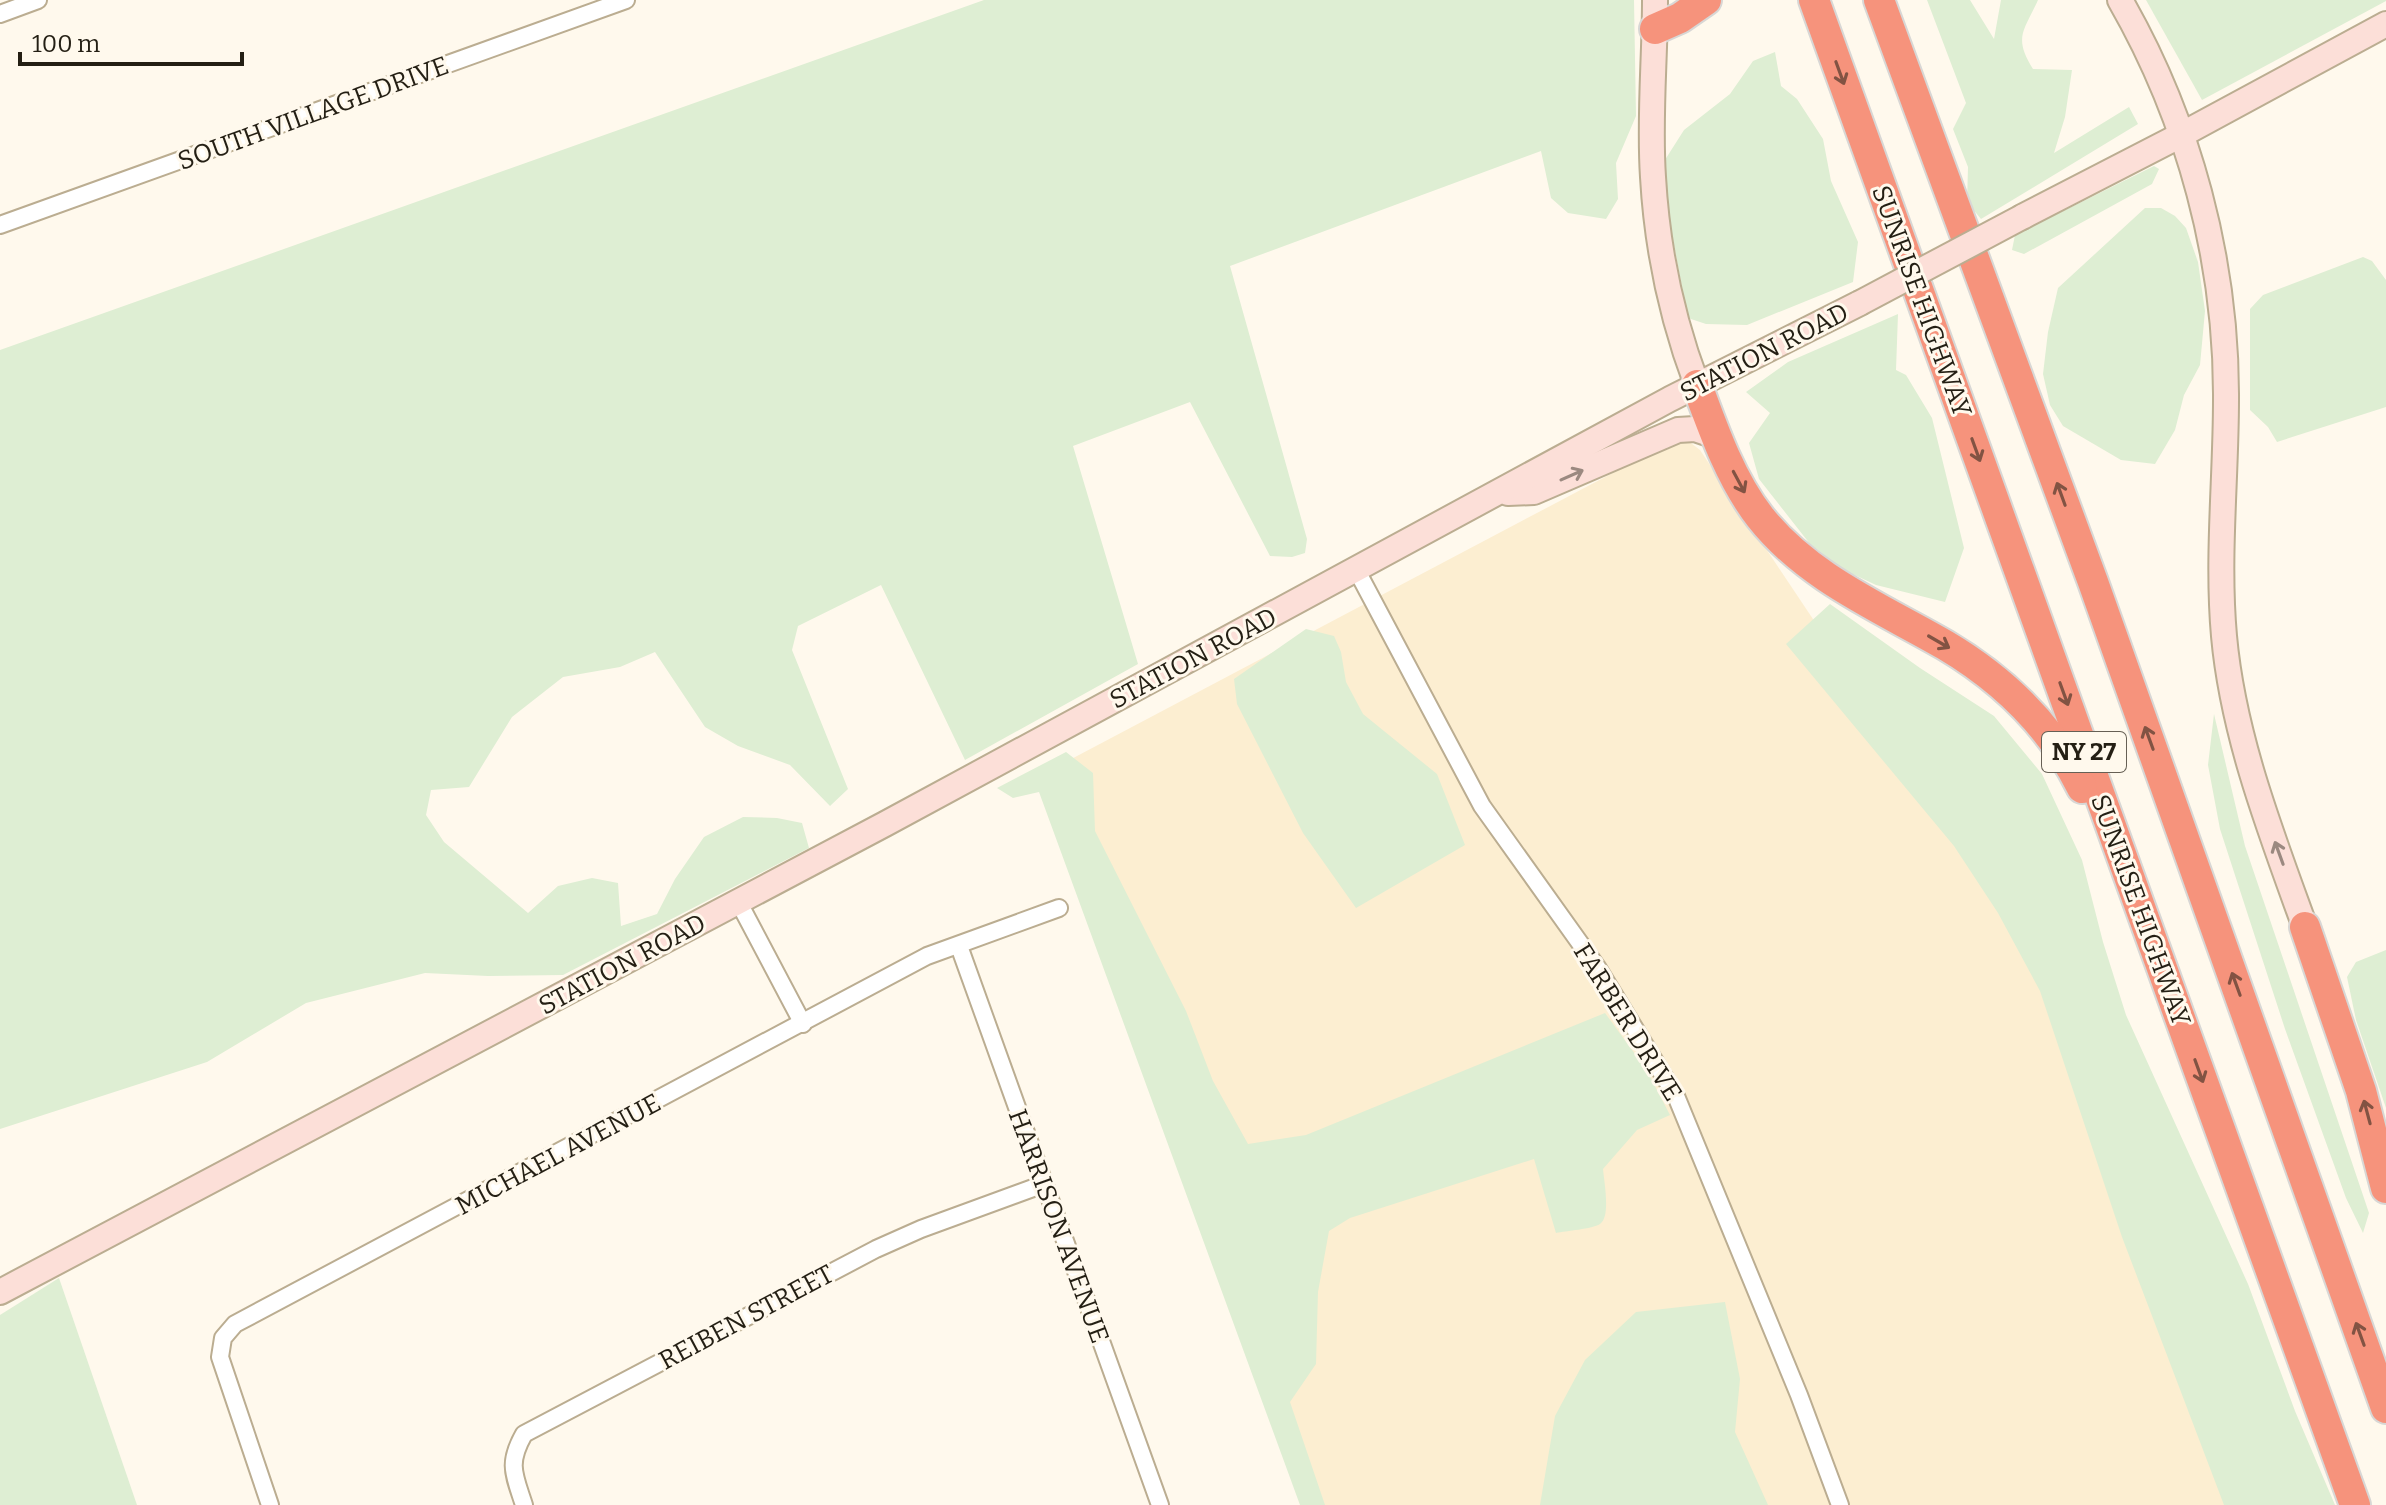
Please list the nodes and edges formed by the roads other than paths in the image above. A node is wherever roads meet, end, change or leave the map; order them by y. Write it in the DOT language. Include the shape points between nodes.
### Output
graph roads {
  1 [pos="38,0"];
  2 [pos="626,0"];
  3 [pos="1706,0"];
  4 [pos="1814,0"];
  5 [pos="1879,0"];
  6 [pos="2120,0"];
  7 [pos="0,14"];
  8 [pos="1655,14"];
  9 [pos="2386,24"];
  10 [pos="2181,135"];
  11 [pos="0,225"];
  12 [pos="1697,385"];
  13 [pos="1718,437"];
  14 [pos="1498,493"];
  15 [pos="1356,569"];
  16 [pos="738,901"];
  17 [pos="1059,908"];
  18 [pos="2305,927"];
  19 [pos="2148,930"];
  20 [pos="959,946"];
  21 [pos="803,1024"];
  22 [pos="1044,1184"];
  23 [pos="2386,1188"];
  24 [pos="0,1292"];
  25 [pos="2386,1408"];
  26 [pos="270,1505"];
  27 [pos="524,1505"];
  28 [pos="1160,1505"];
  29 [pos="1840,1505"];
  30 [pos="2355,1505"];
  1 -- 7 [label="street"];
  2 -- 11 [label="street, SOUTH VILLAGE DRIVE"];
  3 -- 8 [label="highway" via="1680,18"];
  4 -- 19 [label="highway, SUNRISE HIGHWAY / NY 27, one-way"];
  25 -- 5 [label="highway, NY 27, one-way" via="2093,582"];
  6 -- 10 [label="main road"];
  8 -- 12 [label="main road" via="1656,206 1669,288"];
  9 -- 10 [label="main road, STATION ROAD"];
  10 -- 12 [label="main road, STATION ROAD, bridge"];
  18 -- 10 [label="main road, one-way" via="2253,774 2232,689 2221,580 2226,397 2221,305 2203,209"];
  12 -- 13 [label="highway"];
  12 -- 14 [label="main road, STATION ROAD"];
  14 -- 13 [label="main road, one-way" via="1534,492 1678,430"];
  13 -- 19 [label="highway, one-way" via="1760,518 1795,552 1856,596 1968,660 2037,719 2076,777 2115,872"];
  14 -- 15 [label="main road, STATION ROAD"];
  15 -- 16 [label="main road, STATION ROAD"];
  15 -- 29 [label="street, FARBER DRIVE" via="1482,806 1597,967 1676,1096"];
  16 -- 21 [label="street"];
  16 -- 24 [label="main road, STATION ROAD"];
  17 -- 20 [label="street, MICHAEL AVENUE"];
  23 -- 18 [label="highway, one-way" via="2361,1091"];
  19 -- 30 [label="highway, SUNRISE HIGHWAY / NY 27, one-way"];
  20 -- 21 [label="street, MICHAEL AVENUE" via="927,956"];
  20 -- 22 [label="street, HARRISON AVENUE"];
  21 -- 26 [label="street, MICHAEL AVENUE" via="235,1324 223,1338 220,1357"];
  22 -- 27 [label="street, REIBEN STREET" via="876,1249 524,1434 513,1454"];
  22 -- 28 [label="street, HARRISON AVENUE"];
}
